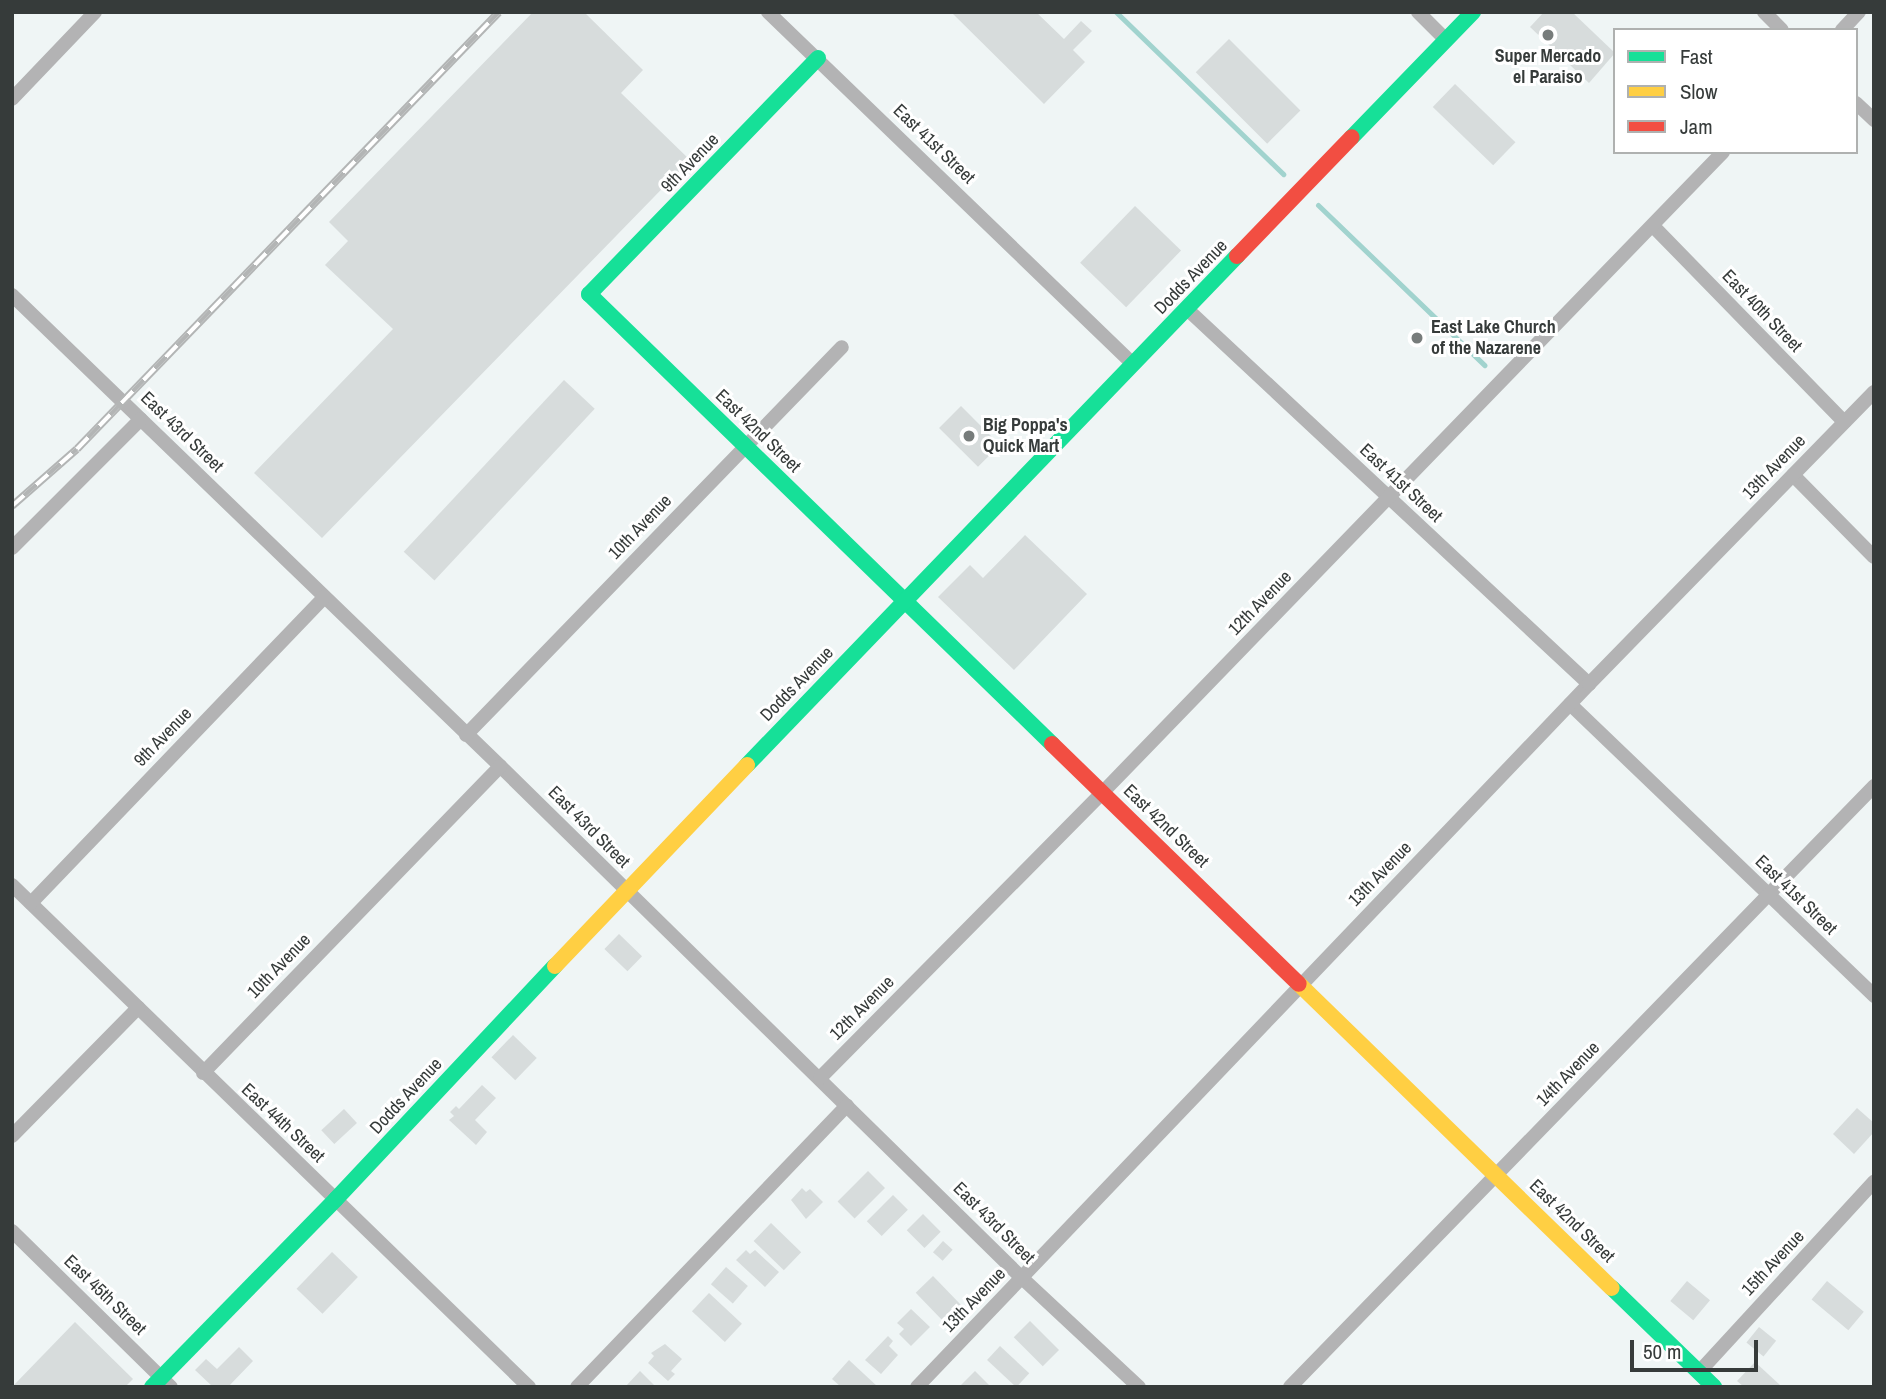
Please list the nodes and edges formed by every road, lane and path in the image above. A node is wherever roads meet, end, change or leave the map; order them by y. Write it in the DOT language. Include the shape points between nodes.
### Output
graph roads {
  1 [pos="95,12"];
  2 [pos="768,12"];
  3 [pos="1418,12"];
  4 [pos="1473,12"];
  5 [pos="1764,12"];
  6 [pos="1859,12"];
  7 [pos="1780,28"];
  8 [pos="1844,28"];
  9 [pos="1446,40"];
  10 [pos="818,58"];
  11 [pos="12,99"];
  12 [pos="1858,105"];
  13 [pos="1874,120"];
  14 [pos="1721,154"];
  15 [pos="1653,226"];
  16 [pos="589,294"];
  17 [pos="12,295"];
  18 [pos="1187,309"];
  19 [pos="842,347"];
  20 [pos="1133,364"];
  21 [pos="1874,392"];
  22 [pos="141,419"];
  23 [pos="1844,422"];
  24 [pos="746,445"];
  25 [pos="1793,475"];
  26 [pos="1389,499"];
  27 [pos="12,548"];
  28 [pos="1874,557"];
  29 [pos="324,597"];
  30 [pos="904,600"];
  31 [pos="1589,684"];
  32 [pos="1570,704"];
  33 [pos="466,735"];
  34 [pos="500,766"];
  35 [pos="1874,786"];
  36 [pos="1103,792"];
  37 [pos="12,885"];
  38 [pos="626,890"];
  39 [pos="1768,895"];
  40 [pos="31,903"];
  41 [pos="1301,984"];
  42 [pos="1874,996"];
  43 [pos="138,1008"];
  44 [pos="203,1073"];
  45 [pos="820,1078"];
  46 [pos="847,1105"];
  47 [pos="12,1136"];
  48 [pos="1497,1176"];
  49 [pos="1874,1182"];
  50 [pos="336,1199"];
  51 [pos="12,1231"];
  52 [pos="1022,1278"];
  53 [pos="1700,1371"];
  54 [pos="161,1383"];
  55 [pos="529,1387"];
  56 [pos="578,1387"];
  57 [pos="917,1387"];
  58 [pos="1139,1387"];
  59 [pos="1290,1387"];
  60 [pos="1714,1387"];
  1 -- 11 [label="street"];
  2 -- 10 [label="street, East 41st Street"];
  3 -- 9 [label="street"];
  4 -- 9 [label="street, Dodds Avenue"];
  5 -- 7 [label="street"];
  6 -- 8 [label="street"];
  9 -- 18 [label="street, Dodds Avenue"];
  10 -- 16 [label="street, 9th Avenue"];
  10 -- 20 [label="street, East 41st Street"];
  12 -- 13 [label="street"];
  14 -- 15 [label="street, 12th Avenue"];
  15 -- 23 [label="street, East 40th Street"];
  15 -- 26 [label="street, 12th Avenue"];
  16 -- 24 [label="street, East 42nd Street"];
  17 -- 22 [label="street, East 43rd Street"];
  18 -- 20 [label="street, Dodds Avenue"];
  18 -- 26 [label="street, East 41st Street"];
  19 -- 24 [label="street, 10th Avenue"];
  20 -- 30 [label="street, Dodds Avenue"];
  21 -- 23 [label="street, 13th Avenue"];
  22 -- 27 [label="street"];
  22 -- 29 [label="street, East 43rd Street"];
  23 -- 25 [label="street, 13th Avenue"];
  24 -- 30 [label="street, East 42nd Street"];
  24 -- 33 [label="street, 10th Avenue"];
  25 -- 28 [label="street"];
  25 -- 31 [label="street, 13th Avenue"];
  26 -- 31 [label="street, East 41st Street"];
  26 -- 36 [label="street, 12th Avenue"];
  29 -- 33 [label="street, East 43rd Street"];
  29 -- 40 [label="street, 9th Avenue"];
  30 -- 36 [label="street, East 42nd Street"];
  30 -- 38 [label="street, Dodds Avenue"];
  31 -- 32 [label="street, 13th Avenue"];
  32 -- 39 [label="street, East 41st Street"];
  32 -- 41 [label="street, 13th Avenue"];
  33 -- 34 [label="street, East 43rd Street"];
  34 -- 38 [label="street, East 43rd Street"];
  34 -- 44 [label="street, 10th Avenue"];
  35 -- 39 [label="street, 14th Avenue"];
  36 -- 41 [label="street, East 42nd Street"];
  36 -- 45 [label="street, 12th Avenue"];
  37 -- 40 [label="street, East 44th Street"];
  38 -- 45 [label="street, East 43rd Street"];
  38 -- 50 [label="street, Dodds Avenue"];
  39 -- 42 [label="street, East 41st Street"];
  39 -- 48 [label="street, 14th Avenue"];
  40 -- 43 [label="street, East 44th Street"];
  41 -- 48 [label="street, East 42nd Street"];
  41 -- 52 [label="street, 13th Avenue"];
  43 -- 44 [label="street, East 44th Street"];
  43 -- 47 [label="street"];
  44 -- 50 [label="street, East 44th Street"];
  45 -- 46 [label="street, East 43rd Street"];
  46 -- 52 [label="street, East 43rd Street"];
  46 -- 56 [label="street"];
  48 -- 53 [label="street, East 42nd Street"];
  48 -- 59 [label="street, 14th Avenue"];
  49 -- 53 [label="street, 15th Avenue"];
  50 -- 54 [label="street, Dodds Avenue"];
  50 -- 55 [label="street, East 44th Street"];
  51 -- 54 [label="street, East 45th Street"];
  52 -- 57 [label="street, 13th Avenue"];
  52 -- 58 [label="street, East 43rd Street"];
  53 -- 60 [label="street, East 42nd Street"];
}
